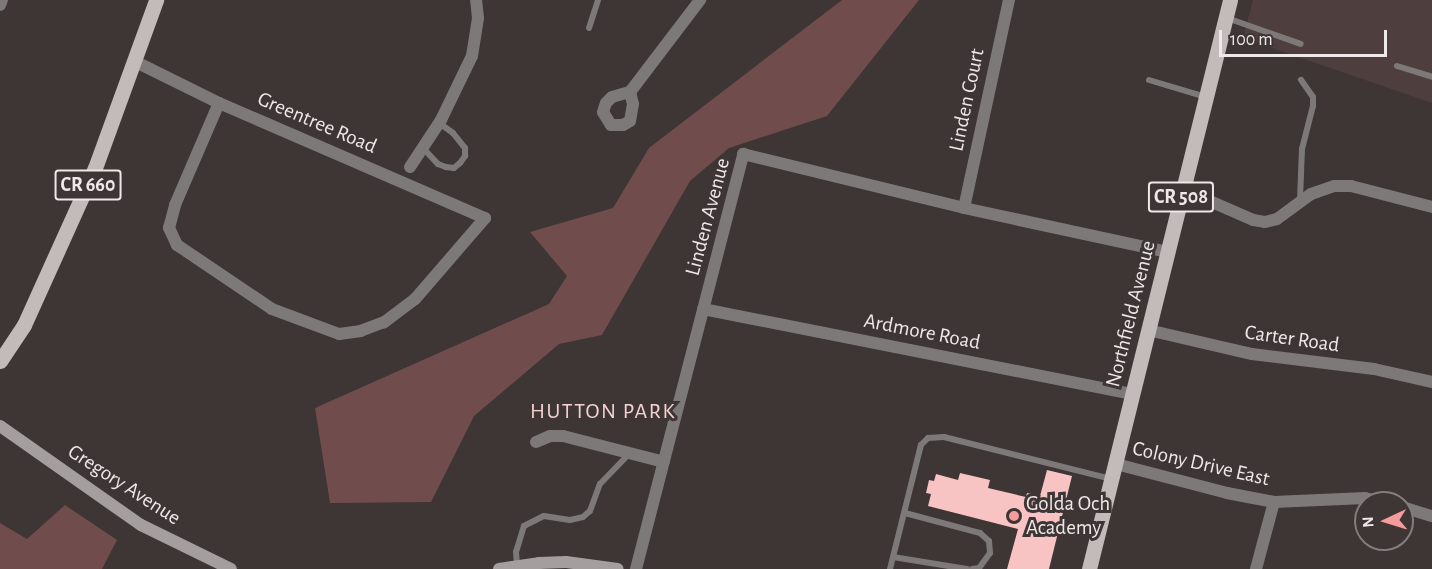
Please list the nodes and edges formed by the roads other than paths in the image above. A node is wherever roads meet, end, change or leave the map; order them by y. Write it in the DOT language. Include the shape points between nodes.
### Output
graph roads {
  1 [pos="2,0"];
  2 [pos="156,0"];
  3 [pos="476,0"];
  4 [pos="598,0"];
  5 [pos="1009,0"];
  6 [pos="1230,0"];
  7 [pos="694,2"];
  8 [pos="0,5"];
  9 [pos="1226,18"];
  10 [pos="589,28"];
  11 [pos="1301,44"];
  12 [pos="134,61"];
  13 [pos="1397,66"];
  14 [pos="1432,77"];
  15 [pos="1149,80"];
  16 [pos="1301,80"];
  17 [pos="630,92"];
  18 [pos="1207,97"];
  19 [pos="219,103"];
  20 [pos="439,123"];
  21 [pos="423,147"];
  22 [pos="410,167"];
  23 [pos="1181,197"];
  24 [pos="1300,200"];
  25 [pos="1432,207"];
  26 [pos="964,208"];
  27 [pos="1167,252"];
  28 [pos="703,309"];
  29 [pos="1148,330"];
  30 [pos="0,361"];
  31 [pos="1432,382"];
  32 [pos="1133,394"];
  33 [pos="0,426"];
  34 [pos="536,442"];
  35 [pos="629,454"];
  36 [pos="664,462"];
  37 [pos="1116,464"];
  38 [pos="1111,479"];
  39 [pos="1354,498"];
  40 [pos="1274,502"];
  41 [pos="1414,511"];
  42 [pos="904,513"];
  43 [pos="1432,516"];
  44 [pos="893,557"];
  45 [pos="517,566"];
  46 [pos="231,569"];
  47 [pos="499,569"];
  48 [pos="618,569"];
  49 [pos="636,569"];
  50 [pos="890,569"];
  51 [pos="967,569"];
  52 [pos="972,569"];
  53 [pos="1089,569"];
  54 [pos="1256,569"];
  1 -- 8 [label="street"];
  2 -- 12 [label="main road, CR 660"];
  3 -- 20 [label="street" via="478,18 472,56"];
  4 -- 10 [label="lane"];
  5 -- 26 [label="street, Linden Court"];
  6 -- 9 [label="main road, Northfield Avenue / CR 508"];
  7 -- 17 [label="street"];
  9 -- 11 [label="lane"];
  9 -- 18 [label="main road, Northfield Avenue / CR 508"];
  12 -- 19 [label="street, Greentree Road"];
  12 -- 30 [label="main road, CR 660" via="96,168 24,325"];
  13 -- 14 [label="lane"];
  15 -- 18 [label="lane"];
  16 -- 24 [label="lane" via="1313,97 1313,106 1302,148"];
  18 -- 23 [label="main road, Northfield Avenue / CR 508"];
  19 -- 19 [label="street, Greentree Road" via="485,218 415,299 384,322 339,334 272,309 177,245 169,228"];
  20 -- 21 [label="street"];
  20 -- 21 [label="lane" via="465,148 460,164 454,168 438,164"];
  21 -- 22 [label="street"];
  23 -- 24 [label="street" via="1212,202 1265,222 1276,219"];
  23 -- 27 [label="main road, Northfield Avenue / CR 508"];
  24 -- 25 [label="street" via="1324,188 1351,186"];
  26 -- 27 [label="street, Linden Avenue"];
  26 -- 28 [label="street, Linden Avenue" via="743,154"];
  27 -- 29 [label="main road, Northfield Avenue / CR 508"];
  28 -- 32 [label="street, Ardmore Road"];
  28 -- 36 [label="street, Linden Avenue"];
  29 -- 31 [label="street, Carter Road" via="1252,354 1374,369"];
  29 -- 32 [label="main road, Northfield Avenue / CR 508"];
  32 -- 37 [label="main road, Northfield Avenue / CR 508"];
  33 -- 46 [label="main road, Gregory Avenue" via="141,525"];
  34 -- 35 [label="street" via="563,436"];
  35 -- 36 [label="street"];
  35 -- 45 [label="lane" via="600,484 590,511 583,518 544,516 524,526 516,552"];
  36 -- 49 [label="street, Linden Avenue"];
  37 -- 38 [label="main road, Northfield Avenue / CR 508"];
  37 -- 40 [label="street, Colony Drive East"];
  38 -- 42 [label="lane" via="944,437 928,438 921,445"];
  38 -- 53 [label="main road, Northfield Avenue / CR 508"];
  39 -- 40 [label="street, Colony Drive East"];
  40 -- 54 [label="street"];
  41 -- 43 [label="street"];
  42 -- 44 [label="lane"];
  42 -- 52 [label="lane" via="980,533 989,541 990,553 979,568"];
  44 -- 50 [label="lane"];
  44 -- 51 [label="lane"];
  45 -- 47 [label="main road"];
  45 -- 48 [label="main road" via="566,562"];
}
